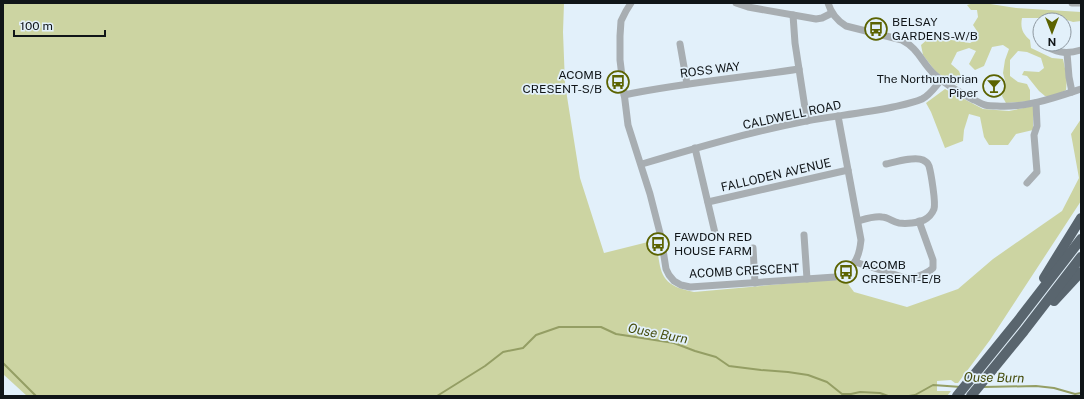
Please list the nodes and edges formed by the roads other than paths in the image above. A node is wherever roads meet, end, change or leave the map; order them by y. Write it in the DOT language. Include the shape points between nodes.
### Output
graph roads {
  1 [pos="631,3"];
  2 [pos="736,3"];
  3 [pos="828,3"];
  4 [pos="1072,3"];
  5 [pos="1081,3"];
  6 [pos="832,13"];
  7 [pos="793,15"];
  8 [pos="680,44"];
  9 [pos="1081,50"];
  10 [pos="1061,52"];
  11 [pos="1067,53"];
  12 [pos="799,69"];
  13 [pos="941,80"];
  14 [pos="687,84"];
  15 [pos="1081,89"];
  16 [pos="1072,92"];
  17 [pos="624,95"];
  18 [pos="1036,103"];
  19 [pos="838,116"];
  20 [pos="807,121"];
  21 [pos="695,148"];
  22 [pos="896,162"];
  23 [pos="642,164"];
  24 [pos="886,164"];
  25 [pos="848,170"];
  26 [pos="898,170"];
  27 [pos="1027,182"];
  28 [pos="708,202"];
  29 [pos="1081,218"];
  30 [pos="858,221"];
  31 [pos="919,221"];
  32 [pos="715,233"];
  33 [pos="804,236"];
  34 [pos="1081,239"];
  35 [pos="753,248"];
  36 [pos="1081,257"];
  37 [pos="855,262"];
  38 [pos="1081,272"];
  39 [pos="807,279"];
  40 [pos="755,282"];
  41 [pos="1017,322"];
  42 [pos="1024,331"];
  43 [pos="961,391"];
  44 [pos="975,391"];
  1 -- 17 [label="street, ACOMB CRESCENT" via="622,21 620,36"];
  2 -- 7 [label="street"];
  3 -- 6 [label="street"];
  4 -- 5 [label="street"];
  6 -- 7 [label="street" via="816,19"];
  6 -- 13 [label="street" via="846,26 908,43"];
  7 -- 12 [label="street"];
  8 -- 14 [label="street"];
  9 -- 11 [label="street"];
  10 -- 11 [label="street"];
  11 -- 16 [label="street"];
  12 -- 14 [label="street, ROSS WAY"];
  12 -- 20 [label="street"];
  13 -- 18 [label="street" via="985,105"];
  13 -- 19 [label="street, CALDWELL ROAD" via="930,94 922,99 879,110"];
  14 -- 17 [label="street, ROSS WAY"];
  15 -- 16 [label="street"];
  16 -- 18 [label="street"];
  17 -- 23 [label="street, ACOMB CRESCENT" via="628,125"];
  18 -- 27 [label="street" via="1037,126 1034,135 1037,172"];
  19 -- 20 [label="street, CALDWELL ROAD"];
  19 -- 25 [label="street"];
  20 -- 21 [label="street, CALDWELL ROAD"];
  21 -- 23 [label="street, CALDWELL ROAD"];
  21 -- 28 [label="street"];
  22 -- 24 [label="street"];
  22 -- 26 [label="street"];
  22 -- 31 [label="street" via="916,158 929,166 934,208 927,218"];
  23 -- 40 [label="street, ACOMB CRESCENT" via="666,269 674,281 690,287"];
  25 -- 28 [label="street, FALLODEN AVENUE"];
  25 -- 30 [label="street"];
  28 -- 32 [label="street"];
  29 -- 41 [label="highway"];
  30 -- 31 [label="street" via="886,217 900,223"];
  30 -- 37 [label="street" via="861,240"];
  31 -- 37 [label="street" via="933,260 933,268 930,271 909,279"];
  33 -- 39 [label="street"];
  34 -- 41 [label="highway"];
  35 -- 40 [label="street"];
  36 -- 42 [label="highway"];
  37 -- 39 [label="street, ACOMB CRESCENT" via="846,271 835,276"];
  38 -- 42 [label="highway"];
  39 -- 40 [label="street, ACOMB CRESCENT"];
  41 -- 43 [label="highway"];
  42 -- 44 [label="highway"];
}
